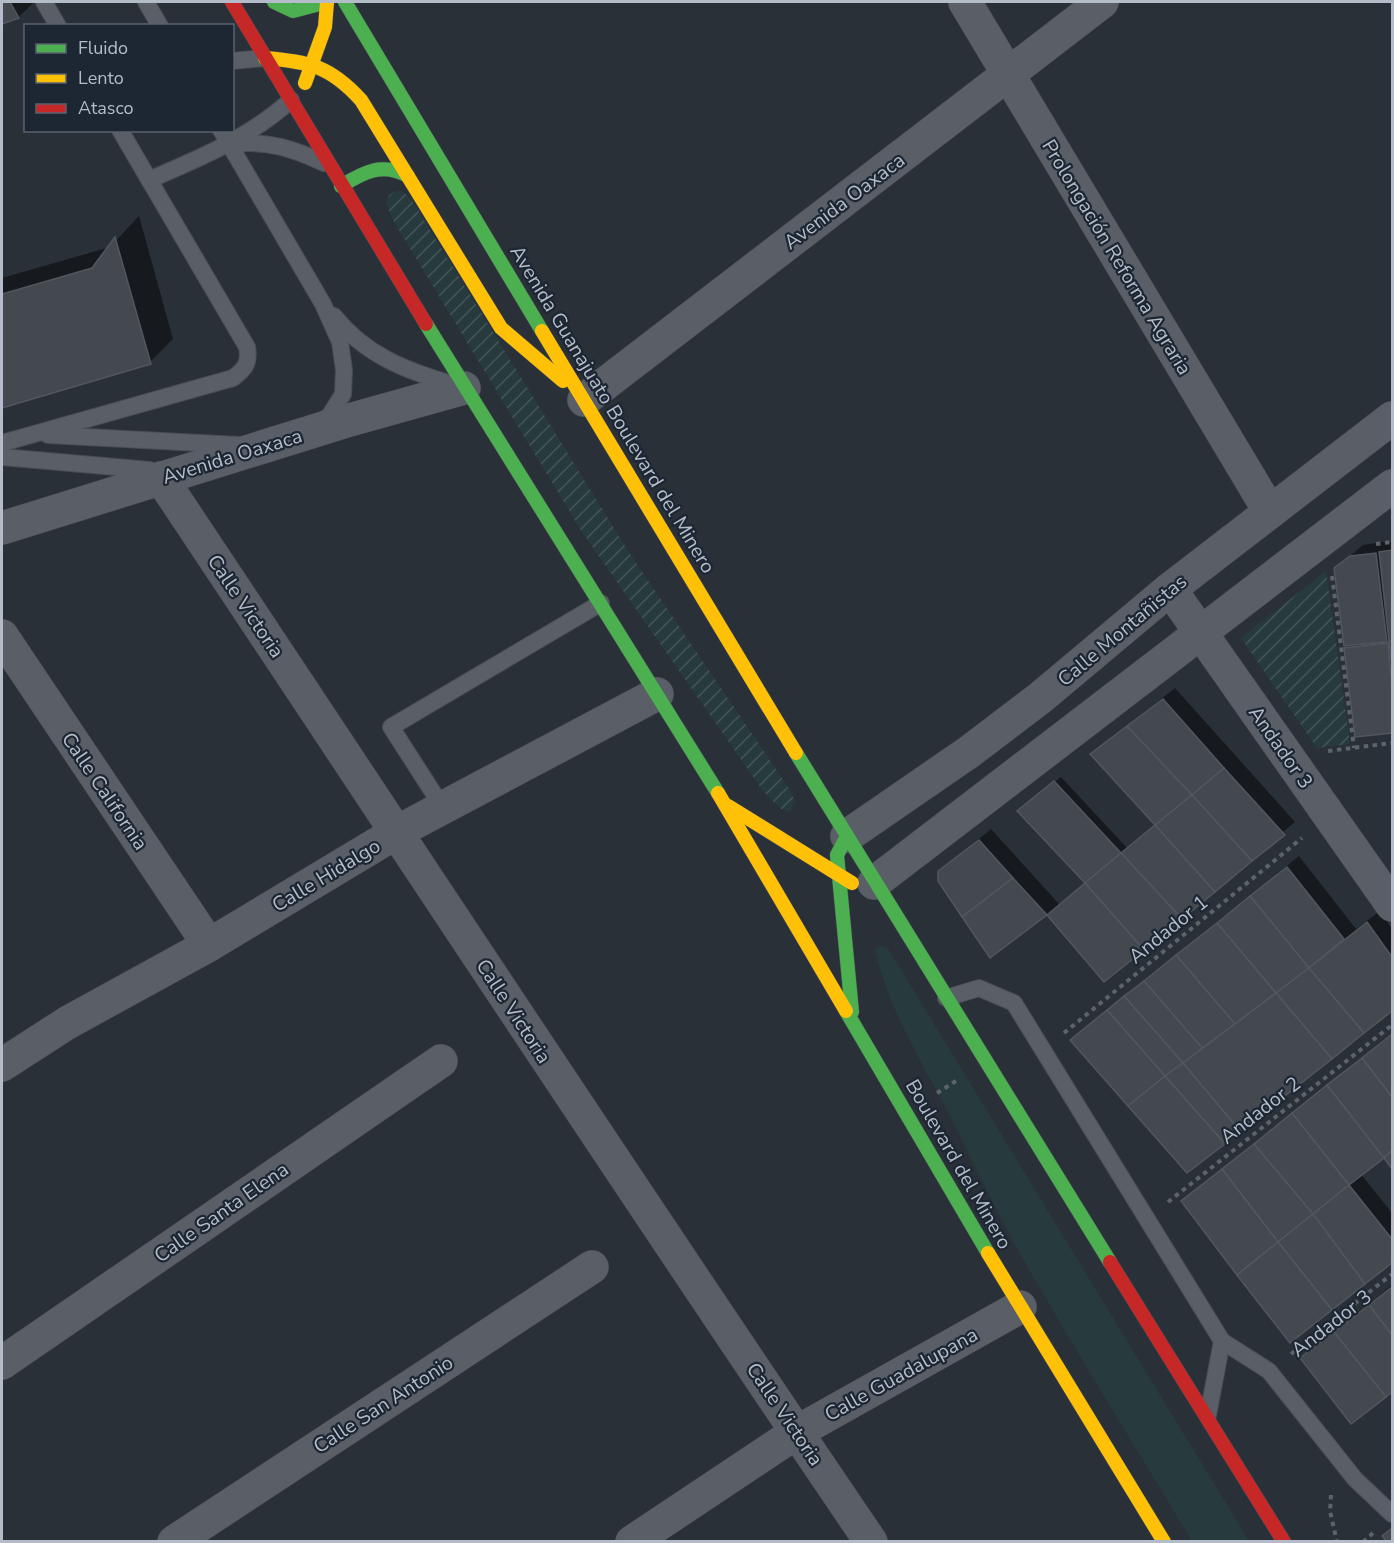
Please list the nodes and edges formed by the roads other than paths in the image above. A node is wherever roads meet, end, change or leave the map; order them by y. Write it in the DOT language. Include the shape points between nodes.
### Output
graph roads {
  1 [pos="44,2"];
  2 [pos="146,2"];
  3 [pos="232,2"];
  4 [pos="274,2"];
  5 [pos="327,2"];
  6 [pos="345,2"];
  7 [pos="965,2"];
  8 [pos="1102,2"];
  9 [pos="57,24"];
  10 [pos="159,24"];
  11 [pos="265,58"];
  12 [pos="234,61"];
  13 [pos="314,62"];
  14 [pos="1008,76"];
  15 [pos="291,100"];
  16 [pos="121,132"];
  17 [pos="226,138"];
  18 [pos="329,165"];
  19 [pos="408,176"];
  20 [pos="149,180"];
  21 [pos="341,186"];
  22 [pos="323,304"];
  23 [pos="464,388"];
  24 [pos="585,400"];
  25 [pos="1392,418"];
  26 [pos="308,433"];
  27 [pos="33,434"];
  28 [pos="2,442"];
  29 [pos="266,446"];
  30 [pos="2,457"];
  31 [pos="161,478"];
  32 [pos="1392,486"];
  33 [pos="1270,512"];
  34 [pos="2,528"];
  35 [pos="1170,589"];
  36 [pos="602,603"];
  37 [pos="1201,633"];
  38 [pos="2,636"];
  39 [pos="657,694"];
  40 [pos="724,803"];
  41 [pos="443,808"];
  42 [pos="397,832"];
  43 [pos="847,836"];
  44 [pos="838,877"];
  45 [pos="874,883"];
  46 [pos="1392,905"];
  47 [pos="209,945"];
  48 [pos="946,998"];
  49 [pos="853,1023"];
  50 [pos="441,1061"];
  51 [pos="2,1065"];
  52 [pos="592,1268"];
  53 [pos="1020,1307"];
  54 [pos="1222,1341"];
  55 [pos="2,1364"];
  56 [pos="1208,1419"];
  57 [pos="797,1432"];
  58 [pos="1392,1514"];
  59 [pos="174,1542"];
  60 [pos="632,1542"];
  61 [pos="871,1542"];
  62 [pos="1164,1542"];
  63 [pos="1284,1542"];
  1 -- 9 [label="lane"];
  2 -- 10 [label="lane"];
  3 -- 11 [label="main road"];
  4 -- 5 [label="main road" via="293,12"];
  5 -- 13 [label="main road" via="325,27"];
  6 -- 24 [label="main road, Avenida Guanajuato Boulevard del Minero"];
  7 -- 14 [label="street, Prolongación Reforma Agraria"];
  8 -- 14 [label="street, Avenida Oaxaca"];
  11 -- 12 [label="lane"];
  11 -- 13 [label="main road"];
  11 -- 15 [label="main road"];
  13 -- 15 [label="main road"];
  13 -- 19 [label="main road" via="343,79 361,100"];
  14 -- 24 [label="street, Avenida Oaxaca"];
  14 -- 33 [label="street, Prolongación Reforma Agraria"];
  15 -- 17 [label="lane" via="267,120"];
  15 -- 18 [label="main road"];
  16 -- 20 [label="lane"];
  17 -- 18 [label="lane" via="297,150"];
  17 -- 20 [label="lane"];
  17 -- 22 [label="lane"];
  18 -- 21 [label="main road"];
  19 -- 21 [label="main road" via="395,167 378,168"];
  19 -- 24 [label="main road" via="501,328"];
  20 -- 27 [label="lane" via="247,347 249,358 244,369 233,378"];
  21 -- 23 [label="main road"];
  22 -- 23 [label="lane" via="345,330 380,358"];
  22 -- 26 [label="lane" via="340,342 343,394 330,415"];
  23 -- 26 [label="street, Avenida Oaxaca"];
  23 -- 36 [label="main road"];
  24 -- 43 [label="main road, Avenida Guanajuato Boulevard del Minero"];
  25 -- 33 [label="street, Calle Montañistas"];
  26 -- 29 [label="street, Avenida Oaxaca"];
  27 -- 28 [label="lane"];
  27 -- 29 [label="lane"];
  29 -- 31 [label="street, Avenida Oaxaca"];
  30 -- 31 [label="lane" via="150,470"];
  31 -- 34 [label="street, Avenida Oaxaca"];
  31 -- 42 [label="street, Calle Victoria"];
  32 -- 37 [label="street"];
  33 -- 35 [label="street, Calle Montañistas"];
  35 -- 37 [label="street, Andador 3"];
  35 -- 43 [label="street, Calle Montañistas" via="969,753"];
  36 -- 39 [label="main road"];
  36 -- 41 [label="lane" via="391,727"];
  37 -- 45 [label="street"];
  37 -- 46 [label="street, Andador 3"];
  38 -- 47 [label="street, Calle California"];
  39 -- 40 [label="main road"];
  39 -- 41 [label="street, Calle Hidalgo"];
  40 -- 44 [label="main road"];
  40 -- 49 [label="main road, Boulevard del Minero"];
  41 -- 42 [label="street, Calle Hidalgo"];
  42 -- 47 [label="street, Calle Hidalgo"];
  42 -- 57 [label="street, Calle Victoria" via="528,1034"];
  43 -- 44 [label="main road" via="837,855"];
  43 -- 45 [label="main road"];
  44 -- 45 [label="main road" via="855,884"];
  44 -- 49 [label="main road"];
  45 -- 48 [label="main road"];
  47 -- 51 [label="street, Calle Hidalgo" via="67,1023"];
  48 -- 54 [label="lane" via="979,988 1014,1003"];
  48 -- 56 [label="main road"];
  49 -- 53 [label="main road, Boulevard del Minero"];
  50 -- 55 [label="street, Calle Santa Elena"];
  52 -- 59 [label="street, Calle San Antonio"];
  53 -- 57 [label="street, Calle Guadalupana"];
  53 -- 62 [label="main road, Boulevard del Minero"];
  54 -- 56 [label="lane"];
  54 -- 58 [label="lane" via="1269,1371 1355,1479"];
  56 -- 63 [label="main road"];
  57 -- 60 [label="street, Calle Guadalupana"];
  57 -- 61 [label="street, Calle Victoria"];
}
